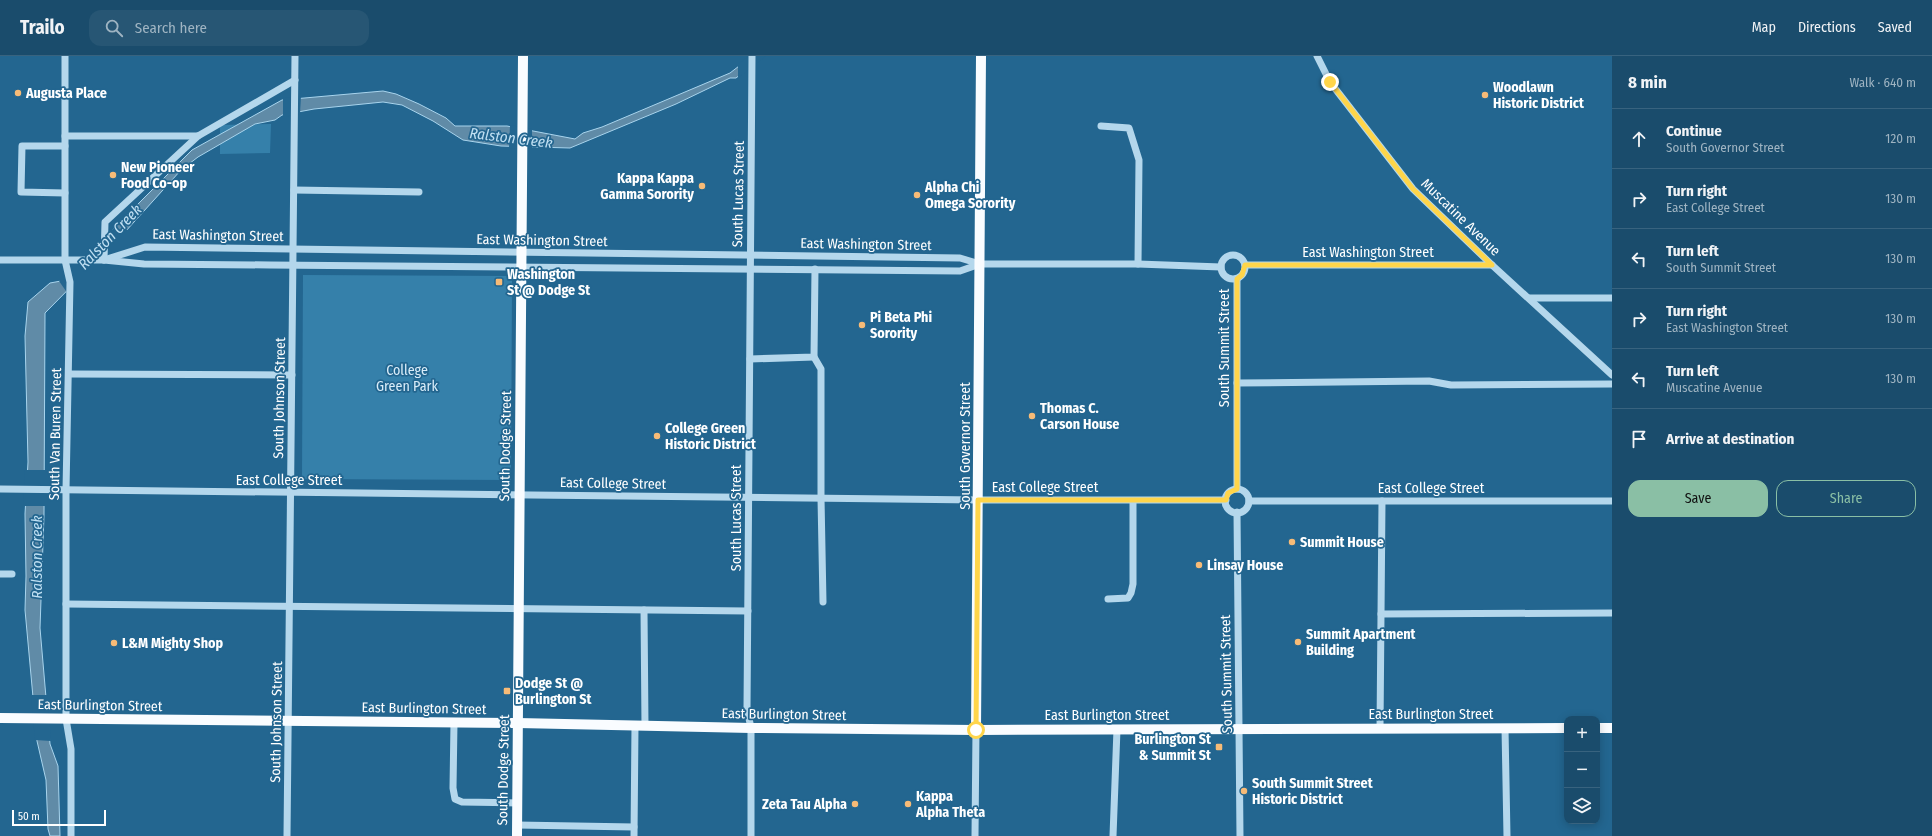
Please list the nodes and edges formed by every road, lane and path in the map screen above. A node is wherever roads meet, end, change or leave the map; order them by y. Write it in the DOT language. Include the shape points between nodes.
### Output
graph roads {
  1 [pos="65,56"];
  2 [pos="296,56"];
  3 [pos="522,56"];
  4 [pos="752,56"];
  5 [pos="981,56"];
  6 [pos="1317,56"];
  7 [pos="295,80"];
  8 [pos="1101,126"];
  9 [pos="65,136"];
  10 [pos="198,136"];
  11 [pos="65,146"];
  12 [pos="294,190"];
  13 [pos="419,192"];
  14 [pos="65,193"];
  15 [pos="293,249"];
  16 [pos="521,253"];
  17 [pos="750,256"];
  18 [pos="104,259"];
  19 [pos="0,260"];
  20 [pos="65,260"];
  21 [pos="980,264"];
  22 [pos="1138,264"];
  23 [pos="1245,265"];
  24 [pos="1492,265"];
  25 [pos="293,266"];
  26 [pos="521,267"];
  27 [pos="1221,267"];
  28 [pos="750,268"];
  29 [pos="815,269"];
  30 [pos="1237,279"];
  31 [pos="1529,298"];
  32 [pos="1612,298"];
  33 [pos="814,357"];
  34 [pos="750,359"];
  35 [pos="69,374"];
  36 [pos="1612,375"];
  37 [pos="292,376"];
  38 [pos="1237,383"];
  39 [pos="1612,384"];
  40 [pos="0,489"];
  41 [pos="1237,489"];
  42 [pos="66,490"];
  43 [pos="291,493"];
  44 [pos="519,495"];
  45 [pos="749,498"];
  46 [pos="820,498"];
  47 [pos="978,500"];
  48 [pos="1226,500"];
  49 [pos="1133,501"];
  50 [pos="1249,501"];
  51 [pos="1382,501"];
  52 [pos="1612,501"];
  53 [pos="1237,512"];
  54 [pos="0,574"];
  55 [pos="12,574"];
  56 [pos="1108,599"];
  57 [pos="823,602"];
  58 [pos="66,604"];
  59 [pos="290,606"];
  60 [pos="518,608"];
  61 [pos="644,610"];
  62 [pos="748,611"];
  63 [pos="1612,613"];
  64 [pos="1381,614"];
  65 [pos="0,718"];
  66 [pos="66,719"];
  67 [pos="289,721"];
  68 [pos="454,722"];
  69 [pos="518,723"];
  70 [pos="640,726"];
  71 [pos="751,728"];
  72 [pos="1504,728"];
  73 [pos="1564,728"];
  74 [pos="1600,728"];
  75 [pos="1612,728"];
  76 [pos="1117,729"];
  77 [pos="1240,729"];
  78 [pos="1380,729"];
  79 [pos="976,730"];
  80 [pos="517,803"];
  81 [pos="517,824"];
  82 [pos="634,827"];
  83 [pos="71,836"];
  84 [pos="287,836"];
  85 [pos="517,836"];
  86 [pos="634,836"];
  87 [pos="751,836"];
  88 [pos="975,836"];
  89 [pos="1113,836"];
  90 [pos="1240,836"];
  91 [pos="1507,836"];
  1 -- 9 [label="street, South Van Buren Street"];
  2 -- 7 [label="street, South Johnson Street"];
  3 -- 16 [label="main road, South Dodge Street"];
  4 -- 17 [label="street, South Lucas Street"];
  5 -- 21 [label="main road, South Governor Street"];
  6 -- 24 [label="street, Muscatine Avenue" via="1330,82 1413,189"];
  7 -- 10 [label="street"];
  7 -- 12 [label="street, South Johnson Street"];
  8 -- 22 [label="street" via="1129,128 1139,160"];
  9 -- 10 [label="street"];
  9 -- 11 [label="street, South Van Buren Street"];
  10 -- 18 [label="street" via="105,222"];
  11 -- 14 [label="street, South Van Buren Street"];
  11 -- 14 [label="street" via="22,146 21,192"];
  12 -- 13 [label="street"];
  12 -- 15 [label="street, South Johnson Street"];
  14 -- 20 [label="street, South Van Buren Street"];
  15 -- 16 [label="street, East Washington Street"];
  15 -- 18 [label="street, East Washington Street" via="145,247"];
  15 -- 25 [label="street, South Johnson Street"];
  16 -- 17 [label="street, East Washington Street"];
  16 -- 26 [label="main road, South Dodge Street"];
  17 -- 21 [label="street, East Washington Street" via="960,258"];
  17 -- 28 [label="street, South Lucas Street"];
  18 -- 20 [label="street, East Washington Street"];
  18 -- 25 [label="street, East Washington Street" via="144,264"];
  19 -- 20 [label="street, East Washington Street"];
  20 -- 35 [label="street, South Van Buren Street" via="69,296"];
  21 -- 22 [label="street, East Washington Street"];
  21 -- 29 [label="street, East Washington Street" via="960,271"];
  21 -- 47 [label="main road, South Governor Street"];
  22 -- 27 [label="street, East Washington Street"];
  23 -- 24 [label="street, East Washington Street"];
  23 -- 27 [label="street" via="1241,258 1233,255 1226,258"];
  23 -- 30 [label="street" via="1242,275"];
  24 -- 31 [label="street, Muscatine Avenue"];
  25 -- 26 [label="street, East Washington Street"];
  25 -- 37 [label="street, South Johnson Street"];
  26 -- 28 [label="street, East Washington Street"];
  26 -- 44 [label="main road, South Dodge Street"];
  27 -- 30 [label="street" via="1221,272 1226,277"];
  28 -- 29 [label="street, East Washington Street"];
  28 -- 34 [label="street, South Lucas Street"];
  29 -- 33 [label="street"];
  30 -- 38 [label="street, South Summit Street"];
  31 -- 32 [label="street"];
  31 -- 36 [label="street, Muscatine Avenue"];
  33 -- 34 [label="street"];
  33 -- 46 [label="street" via="821,369"];
  34 -- 45 [label="street, South Lucas Street"];
  35 -- 37 [label="street"];
  35 -- 42 [label="street, South Van Buren Street"];
  37 -- 43 [label="street, South Johnson Street"];
  38 -- 39 [label="street" via="1429,381 1451,385"];
  38 -- 41 [label="street, South Summit Street"];
  40 -- 42 [label="street, East College Street"];
  41 -- 48 [label="street" via="1228,493"];
  41 -- 50 [label="street" via="1245,492"];
  42 -- 43 [label="street, East College Street"];
  42 -- 58 [label="street, South Van Buren Street"];
  43 -- 44 [label="street, East College Street"];
  43 -- 59 [label="street, South Johnson Street"];
  44 -- 45 [label="street, East College Street"];
  44 -- 60 [label="main road, South Dodge Street"];
  45 -- 46 [label="street, East College Street"];
  45 -- 62 [label="street, South Lucas Street"];
  46 -- 47 [label="street, East College Street"];
  46 -- 57 [label="street"];
  47 -- 49 [label="street, East College Street"];
  47 -- 79 [label="main road, South Governor Street"];
  48 -- 49 [label="street, East College Street"];
  48 -- 53 [label="street" via="1230,510"];
  49 -- 56 [label="street" via="1132,593 1128,598"];
  50 -- 51 [label="street, East College Street"];
  50 -- 53 [label="street" via="1245,510"];
  51 -- 52 [label="street, East College Street"];
  51 -- 64 [label="street"];
  53 -- 77 [label="street, South Summit Street"];
  54 -- 55 [label="street"];
  58 -- 59 [label="street"];
  58 -- 66 [label="street, South Van Buren Street"];
  59 -- 60 [label="street"];
  59 -- 67 [label="street, South Johnson Street"];
  60 -- 61 [label="street"];
  60 -- 69 [label="main road, South Dodge Street"];
  61 -- 62 [label="street"];
  61 -- 70 [label="street"];
  62 -- 71 [label="street, South Lucas Street" via="747,709"];
  63 -- 64 [label="street"];
  64 -- 78 [label="street"];
  65 -- 66 [label="main road, East Burlington Street"];
  66 -- 67 [label="main road, East Burlington Street"];
  66 -- 83 [label="street, South Van Buren Street" via="71,749"];
  67 -- 68 [label="main road, East Burlington Street"];
  67 -- 84 [label="street, South Johnson Street"];
  68 -- 69 [label="main road, East Burlington Street"];
  68 -- 80 [label="street" via="455,799 462,802"];
  69 -- 70 [label="main road, East Burlington Street"];
  69 -- 80 [label="main road, South Dodge Street"];
  70 -- 71 [label="main road, East Burlington Street"];
  70 -- 82 [label="street"];
  71 -- 79 [label="main road, East Burlington Street"];
  71 -- 87 [label="street, South Lucas Street"];
  72 -- 73 [label="main road, East Burlington Street"];
  72 -- 78 [label="main road, East Burlington Street"];
  72 -- 91 [label="street"];
  74 -- 75 [label="main road"];
  76 -- 77 [label="main road, East Burlington Street"];
  76 -- 79 [label="main road, East Burlington Street"];
  76 -- 89 [label="street"];
  77 -- 78 [label="main road, East Burlington Street"];
  77 -- 90 [label="street, South Summit Street"];
  79 -- 88 [label="street, South Governor Street"];
  80 -- 81 [label="main road, South Dodge Street"];
  81 -- 82 [label="street"];
  81 -- 85 [label="main road, South Dodge Street"];
  82 -- 86 [label="street"];
}
